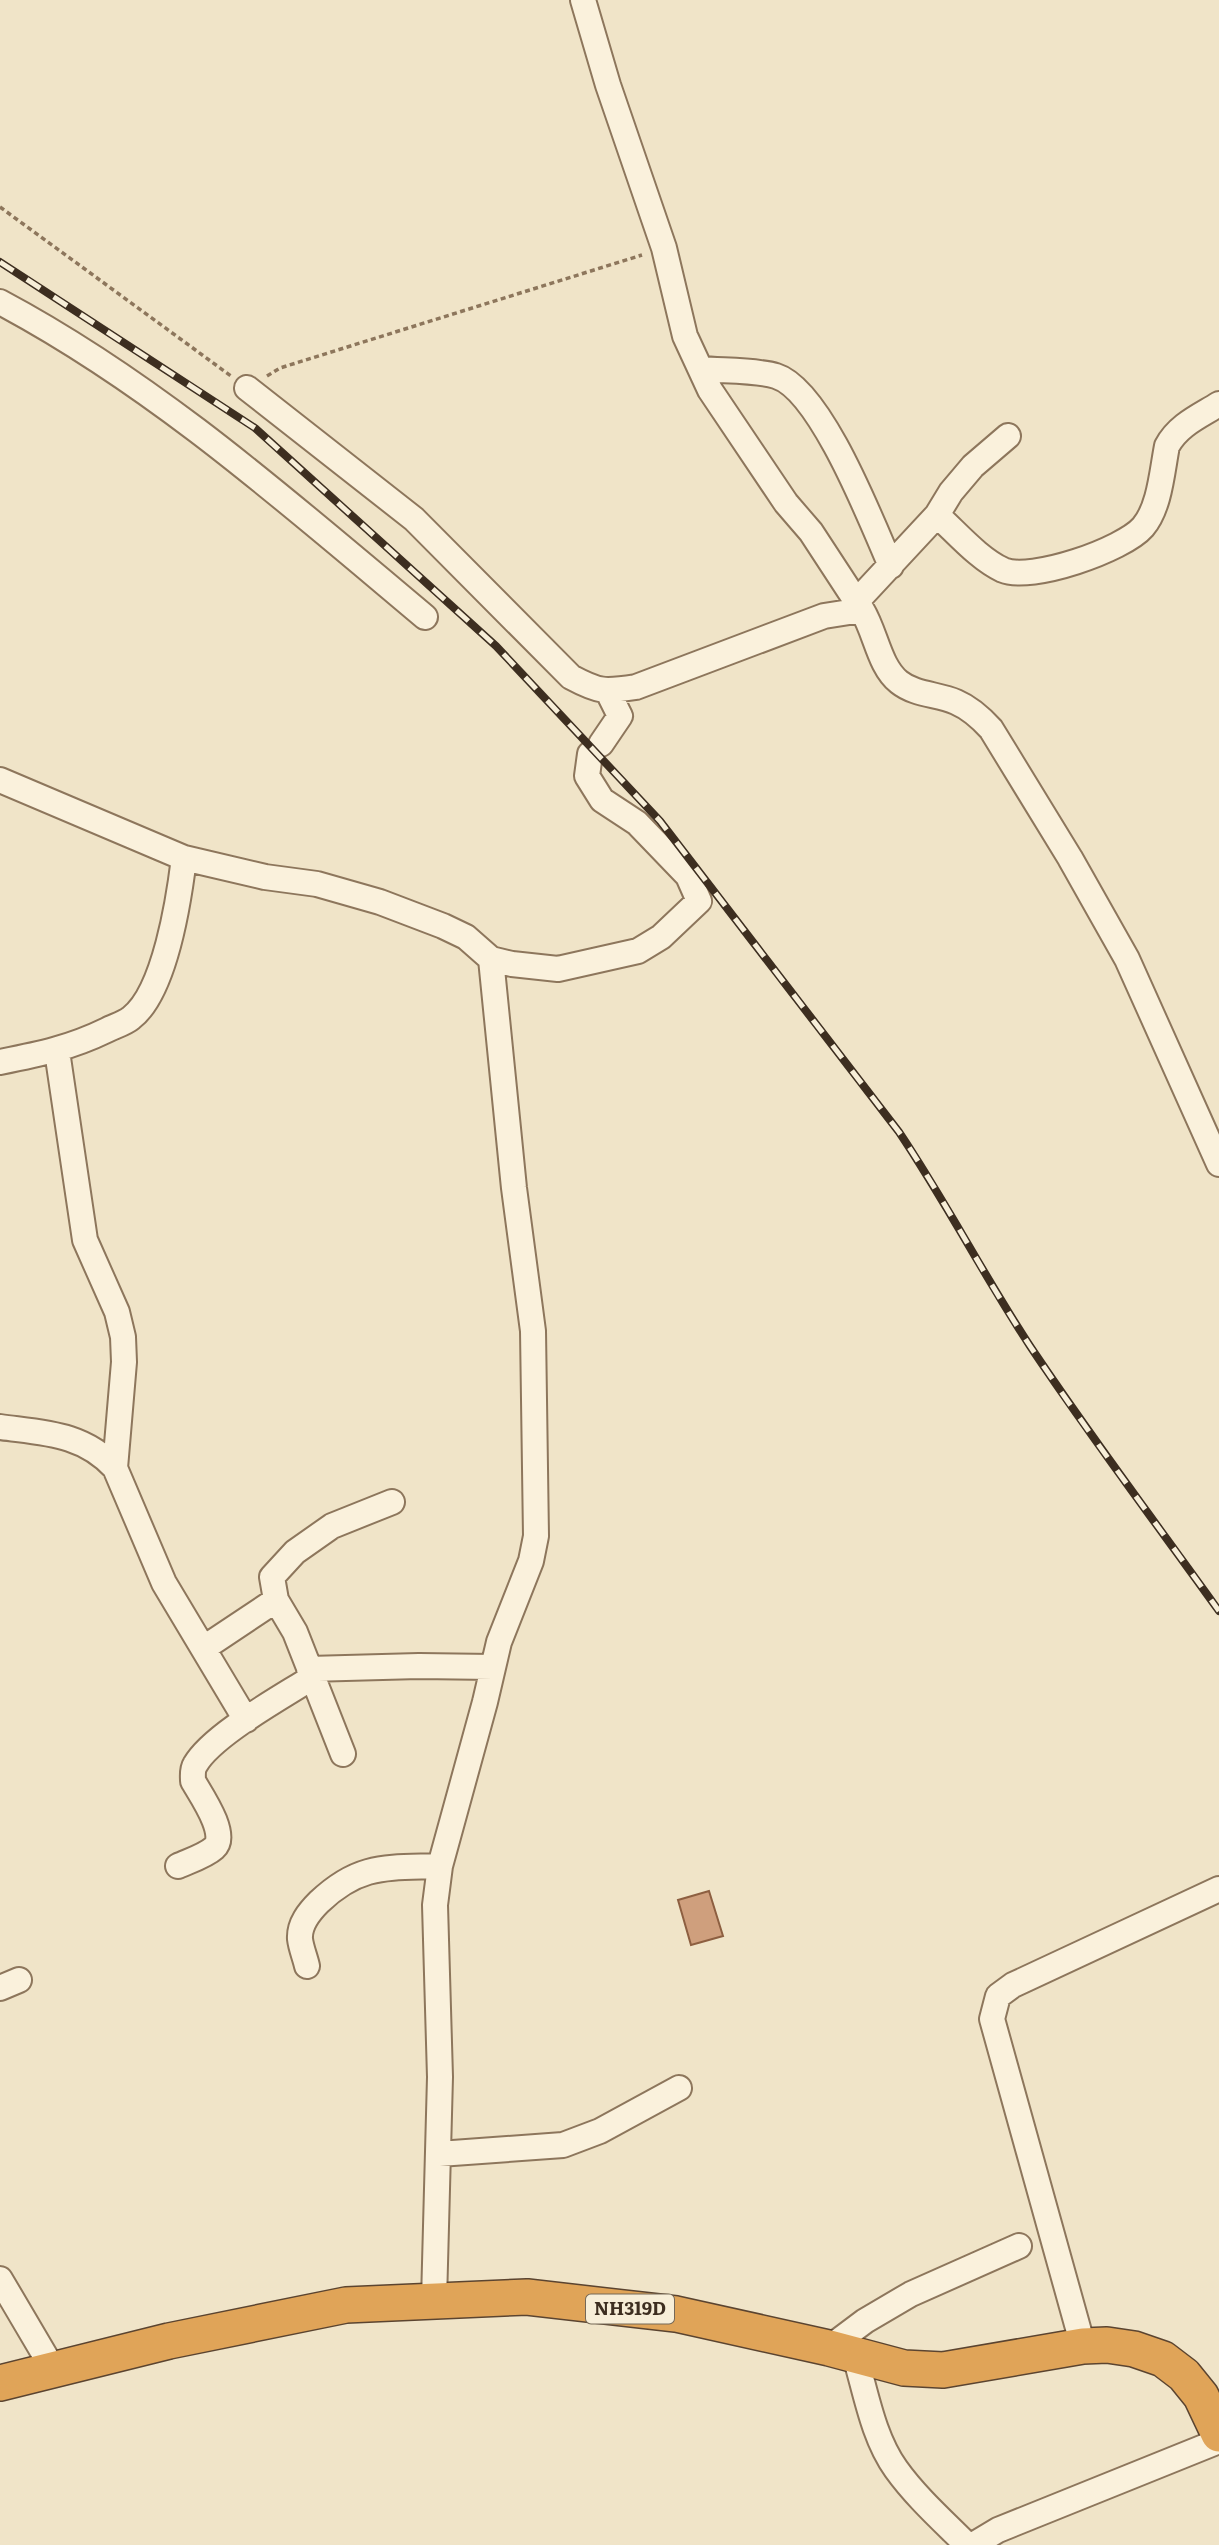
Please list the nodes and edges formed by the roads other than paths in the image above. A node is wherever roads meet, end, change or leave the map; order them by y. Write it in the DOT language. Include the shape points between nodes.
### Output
graph roads {
  1 [pos="583,0"];
  2 [pos="0,302"];
  3 [pos="701,369"];
  4 [pos="247,388"];
  5 [pos="1219,404"];
  6 [pos="1009,436"];
  7 [pos="937,515"];
  8 [pos="891,566"];
  9 [pos="859,606"];
  10 [pos="425,617"];
  11 [pos="608,692"];
  12 [pos="0,780"];
  13 [pos="184,858"];
  14 [pos="491,959"];
  15 [pos="57,1051"];
  16 [pos="0,1062"];
  17 [pos="1219,1164"];
  18 [pos="0,1427"];
  19 [pos="115,1468"];
  20 [pos="392,1502"];
  21 [pos="276,1600"];
  22 [pos="204,1648"];
  23 [pos="493,1667"];
  24 [pos="311,1673"];
  25 [pos="246,1720"];
  26 [pos="343,1754"];
  27 [pos="178,1866"];
  28 [pos="440,1866"];
  29 [pos="1219,1889"];
  30 [pos="307,1966"];
  31 [pos="679,2088"];
  32 [pos="439,2154"];
  33 [pos="1019,2246"];
  34 [pos="0,2279"];
  35 [pos="434,2301"];
  36 [pos="1083,2346"];
  37 [pos="842,2352"];
  38 [pos="53,2369"];
  39 [pos="0,2383"];
  40 [pos="1218,2432"];
  41 [pos="967,2545"];
  42 [pos="974,2545"];
  1 -- 3 [label="street" via="664,248 685,336"];
  2 -- 10 [label="street" via="137,385"];
  3 -- 8 [label="street" via="775,375 798,389 855,484"];
  3 -- 9 [label="street" via="718,402"];
  4 -- 11 [label="street" via="414,519 571,677"];
  5 -- 7 [label="street" via="1171,438 1153,509 1144,526 1133,536 1074,564 1015,574 1002,570"];
  6 -- 7 [label="street" via="973,466"];
  7 -- 8 [label="street"];
  8 -- 9 [label="street"];
  9 -- 11 [label="street" via="636,687"];
  9 -- 17 [label="street" via="872,626 883,662 901,684 956,702 991,729 1127,959"];
  11 -- 14 [label="street" via="620,716 595,749 587,776 603,800 637,823 688,876 699,901 661,937 638,951 558,969"];
  12 -- 13 [label="street"];
  13 -- 14 [label="street" via="317,884 380,902 466,937"];
  13 -- 15 [label="street" via="176,919 147,1000 132,1018"];
  14 -- 23 [label="street" via="533,1331 536,1536"];
  15 -- 16 [label="street"];
  15 -- 19 [label="street" via="85,1240 117,1312 123,1337"];
  18 -- 19 [label="street" via="72,1438 102,1453"];
  19 -- 22 [label="street" via="164,1583"];
  20 -- 21 [label="street" via="332,1525 295,1552 272,1577"];
  21 -- 22 [label="street"];
  21 -- 24 [label="street"];
  22 -- 25 [label="street"];
  23 -- 24 [label="street"];
  23 -- 28 [label="street"];
  24 -- 25 [label="street"];
  24 -- 26 [label="street"];
  25 -- 27 [label="street" via="195,1765 194,1781 218,1827 218,1844"];
  28 -- 30 [label="street" via="372,1871 335,1887 310,1910 302,1926 300,1940"];
  28 -- 32 [label="street" via="435,1905"];
  29 -- 36 [label="street" via="998,1996 992,2019"];
  31 -- 32 [label="street" via="600,2131 563,2145"];
  32 -- 35 [label="street"];
  33 -- 37 [label="street" via="911,2294 865,2320"];
  34 -- 38 [label="street"];
  35 -- 37 [label="highway, NH319D" via="527,2297 676,2314"];
  35 -- 38 [label="highway, NH319D" via="345,2305"];
  36 -- 37 [label="highway, NH319D" via="943,2371 904,2368"];
  36 -- 40 [label="highway, NH319D" via="1107,2344 1163,2359 1201,2396"];
  37 -- 41 [label="street" via="895,2468"];
  38 -- 39 [label="highway, NH319D"];
  40 -- 42 [label="street" via="998,2530"];
}
